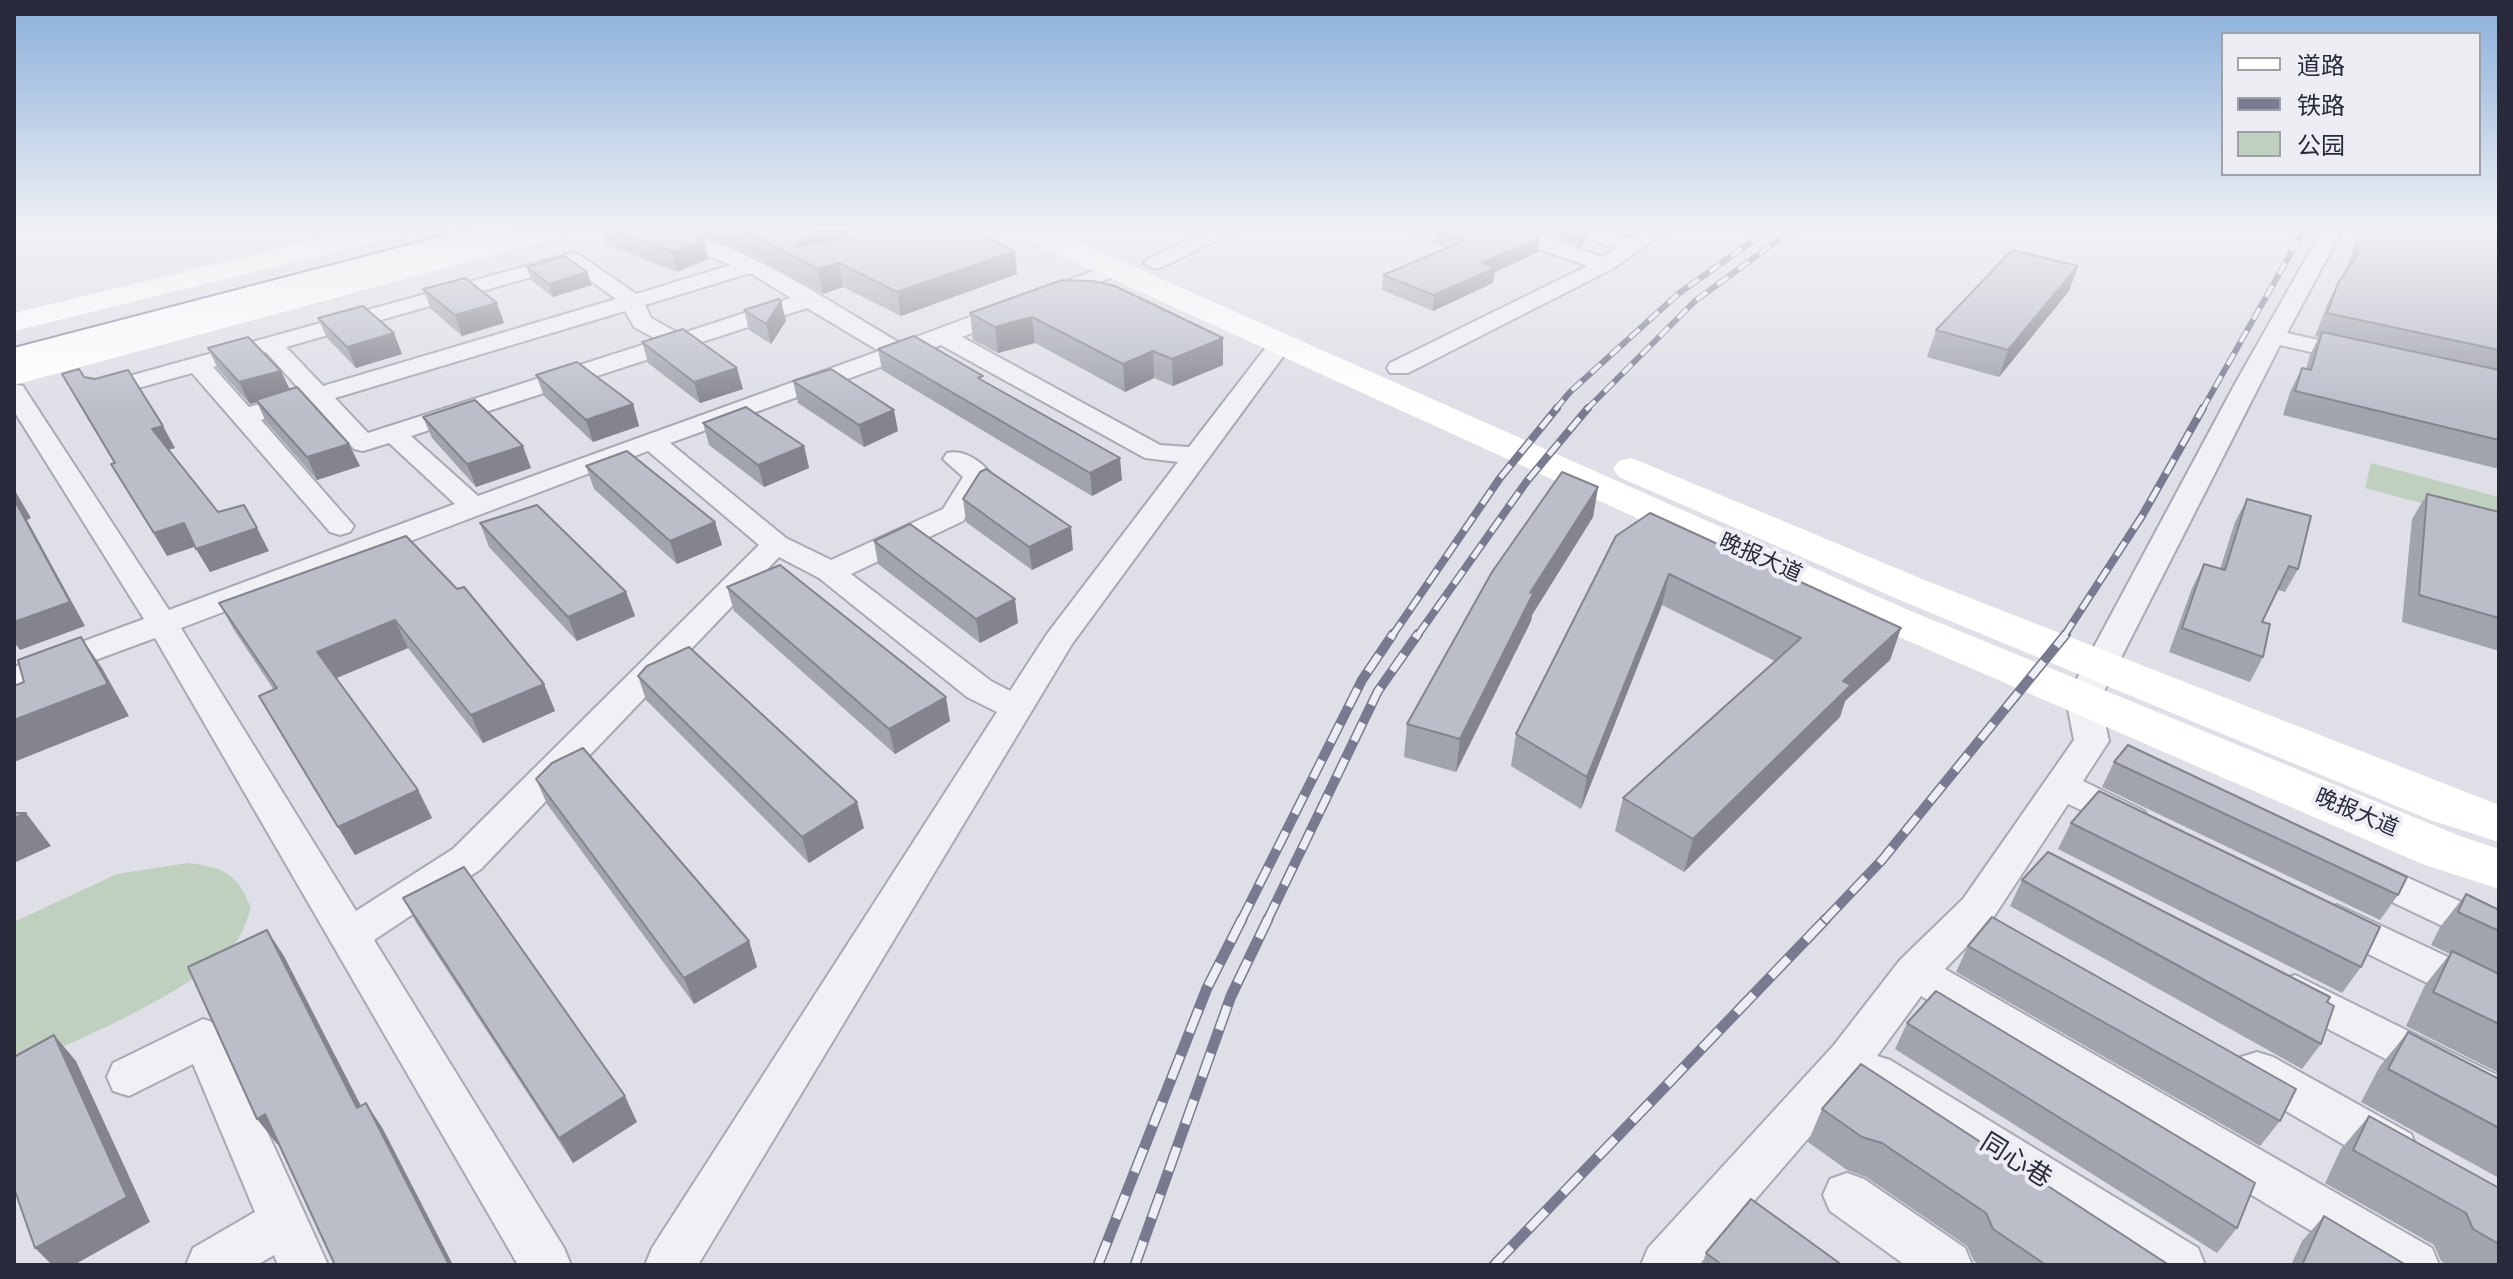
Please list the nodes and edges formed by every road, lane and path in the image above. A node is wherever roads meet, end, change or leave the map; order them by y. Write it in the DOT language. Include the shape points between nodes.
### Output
graph roads {
  1 [pos="146,290"];
  2 [pos="196,290"];
  3 [pos="232,290"];
  4 [pos="273,290"];
  5 [pos="306,290"];
  6 [pos="332,290"];
  7 [pos="464,290"];
  8 [pos="616,290"];
  9 [pos="671,290"];
  10 [pos="791,290"];
  11 [pos="1071,290"];
  12 [pos="1181,290"];
  13 [pos="1197,290"];
  14 [pos="1556,290"];
  15 [pos="2299,290"];
  16 [pos="808,300"];
  17 [pos="632,301"];
  18 [pos="14,322"];
  19 [pos="14,336"];
  20 [pos="943,336"];
  21 [pos="2273,337"];
  22 [pos="678,342"];
  23 [pos="1281,343"];
  24 [pos="271,344"];
  25 [pos="14,346"];
  26 [pos="898,352"];
  27 [pos="14,358"];
  28 [pos="2379,360"];
  29 [pos="197,364"];
  30 [pos="14,366"];
  31 [pos="1399,368"];
  32 [pos="14,375"];
  33 [pos="106,390"];
  34 [pos="14,391"];
  35 [pos="320,394"];
  36 [pos="244,417"];
  37 [pos="393,433"];
  38 [pos="651,441"];
  39 [pos="1196,456"];
  40 [pos="956,459"];
  41 [pos="475,508"];
  42 [pos="340,526"];
  43 [pos="776,544"];
  44 [pos="830,572"];
  45 [pos="162,623"];
  46 [pos="14,679"];
  47 [pos="2093,682"];
  48 [pos="1017,708"];
  49 [pos="2062,786"];
  50 [pos="2499,824"];
  51 [pos="2160,834"];
  52 [pos="2331,856"];
  53 [pos="2499,869"];
  54 [pos="2301,904"];
  55 [pos="1977,910"];
  56 [pos="2018,934"];
  57 [pos="349,936"];
  58 [pos="2499,937"];
  59 [pos="1915,972"];
  60 [pos="2259,973"];
  61 [pos="2499,1001"];
  62 [pos="2224,1052"];
  63 [pos="1850,1058"];
  64 [pos="129,1077"];
  65 [pos="2499,1098"];
  66 [pos="2430,1170"];
  67 [pos="1847,1195"];
  68 [pos="293,1244"];
  69 [pos="211,1265"];
  70 [pos="546,1265"];
  71 [pos="670,1265"];
  72 [pos="1666,1265"];
  73 [pos="1947,1265"];
  74 [pos="2180,1265"];
  75 [pos="2414,1265"];
  1 -- 18 [label="main road"];
  2 -- 19 [label="main road"];
  3 -- 25 [label="main road"];
  4 -- 27 [label="main road"];
  5 -- 30 [label="main road"];
  6 -- 32 [label="main road"];
  7 -- 24 [label="street"];
  8 -- 17 [label="street"];
  9 -- 17 [label="street"];
  10 -- 16 [label="street"];
  11 -- 20 [label="street"];
  12 -- 23 [label="main road, 晚报大道"];
  13 -- 31 [label="main road, 晚报大道"];
  14 -- 31 [label="street"];
  15 -- 21 [label="street"];
  16 -- 22 [label="street"];
  16 -- 26 [label="street"];
  17 -- 22 [label="street" via="642,322"];
  17 -- 35 [label="street"];
  20 -- 26 [label="street"];
  20 -- 39 [label="street" via="1154,452"];
  21 -- 28 [label="street"];
  21 -- 47 [label="street"];
  22 -- 37 [label="street"];
  23 -- 39 [label="street"];
  23 -- 47 [label="main road, 晚报大道" via="1891,618"];
  24 -- 29 [label="street"];
  24 -- 35 [label="street"];
  26 -- 38 [label="street"];
  29 -- 33 [label="street"];
  29 -- 36 [label="street"];
  31 -- 47 [label="main road, 晚报大道" via="1917,592"];
  34 -- 45 [label="street"];
  35 -- 36 [label="street"];
  35 -- 37 [label="street" via="363,443"];
  36 -- 42 [label="street"];
  37 -- 41 [label="street"];
  38 -- 41 [label="street"];
  38 -- 43 [label="street"];
  39 -- 48 [label="street" via="1058,641"];
  40 -- 44 [label="street" via="978,475 953,515"];
  41 -- 45 [label="street"];
  43 -- 44 [label="street"];
  43 -- 57 [label="street" via="467,859"];
  44 -- 48 [label="street" via="979,689"];
  45 -- 46 [label="street"];
  45 -- 57 [label="street"];
  47 -- 49 [label="street" via="2106,748"];
  47 -- 50 [label="main road, 晚报大道"];
  47 -- 53 [label="main road, 晚报大道" via="2441,850"];
  48 -- 71 [label="street"];
  49 -- 51 [label="street"];
  49 -- 55 [label="street" via="2033,856"];
  52 -- 58 [label="street"];
  54 -- 61 [label="street"];
  55 -- 56 [label="street"];
  55 -- 59 [label="street"];
  57 -- 70 [label="street"];
  59 -- 63 [label="street"];
  59 -- 75 [label="street"];
  60 -- 65 [label="street"];
  62 -- 66 [label="street"];
  63 -- 72 [label="street"];
  63 -- 74 [label="street, 同心巷"];
  64 -- 68 [label="street" via="203,1037"];
  67 -- 73 [label="street"];
  68 -- 69 [label="street"];
}
